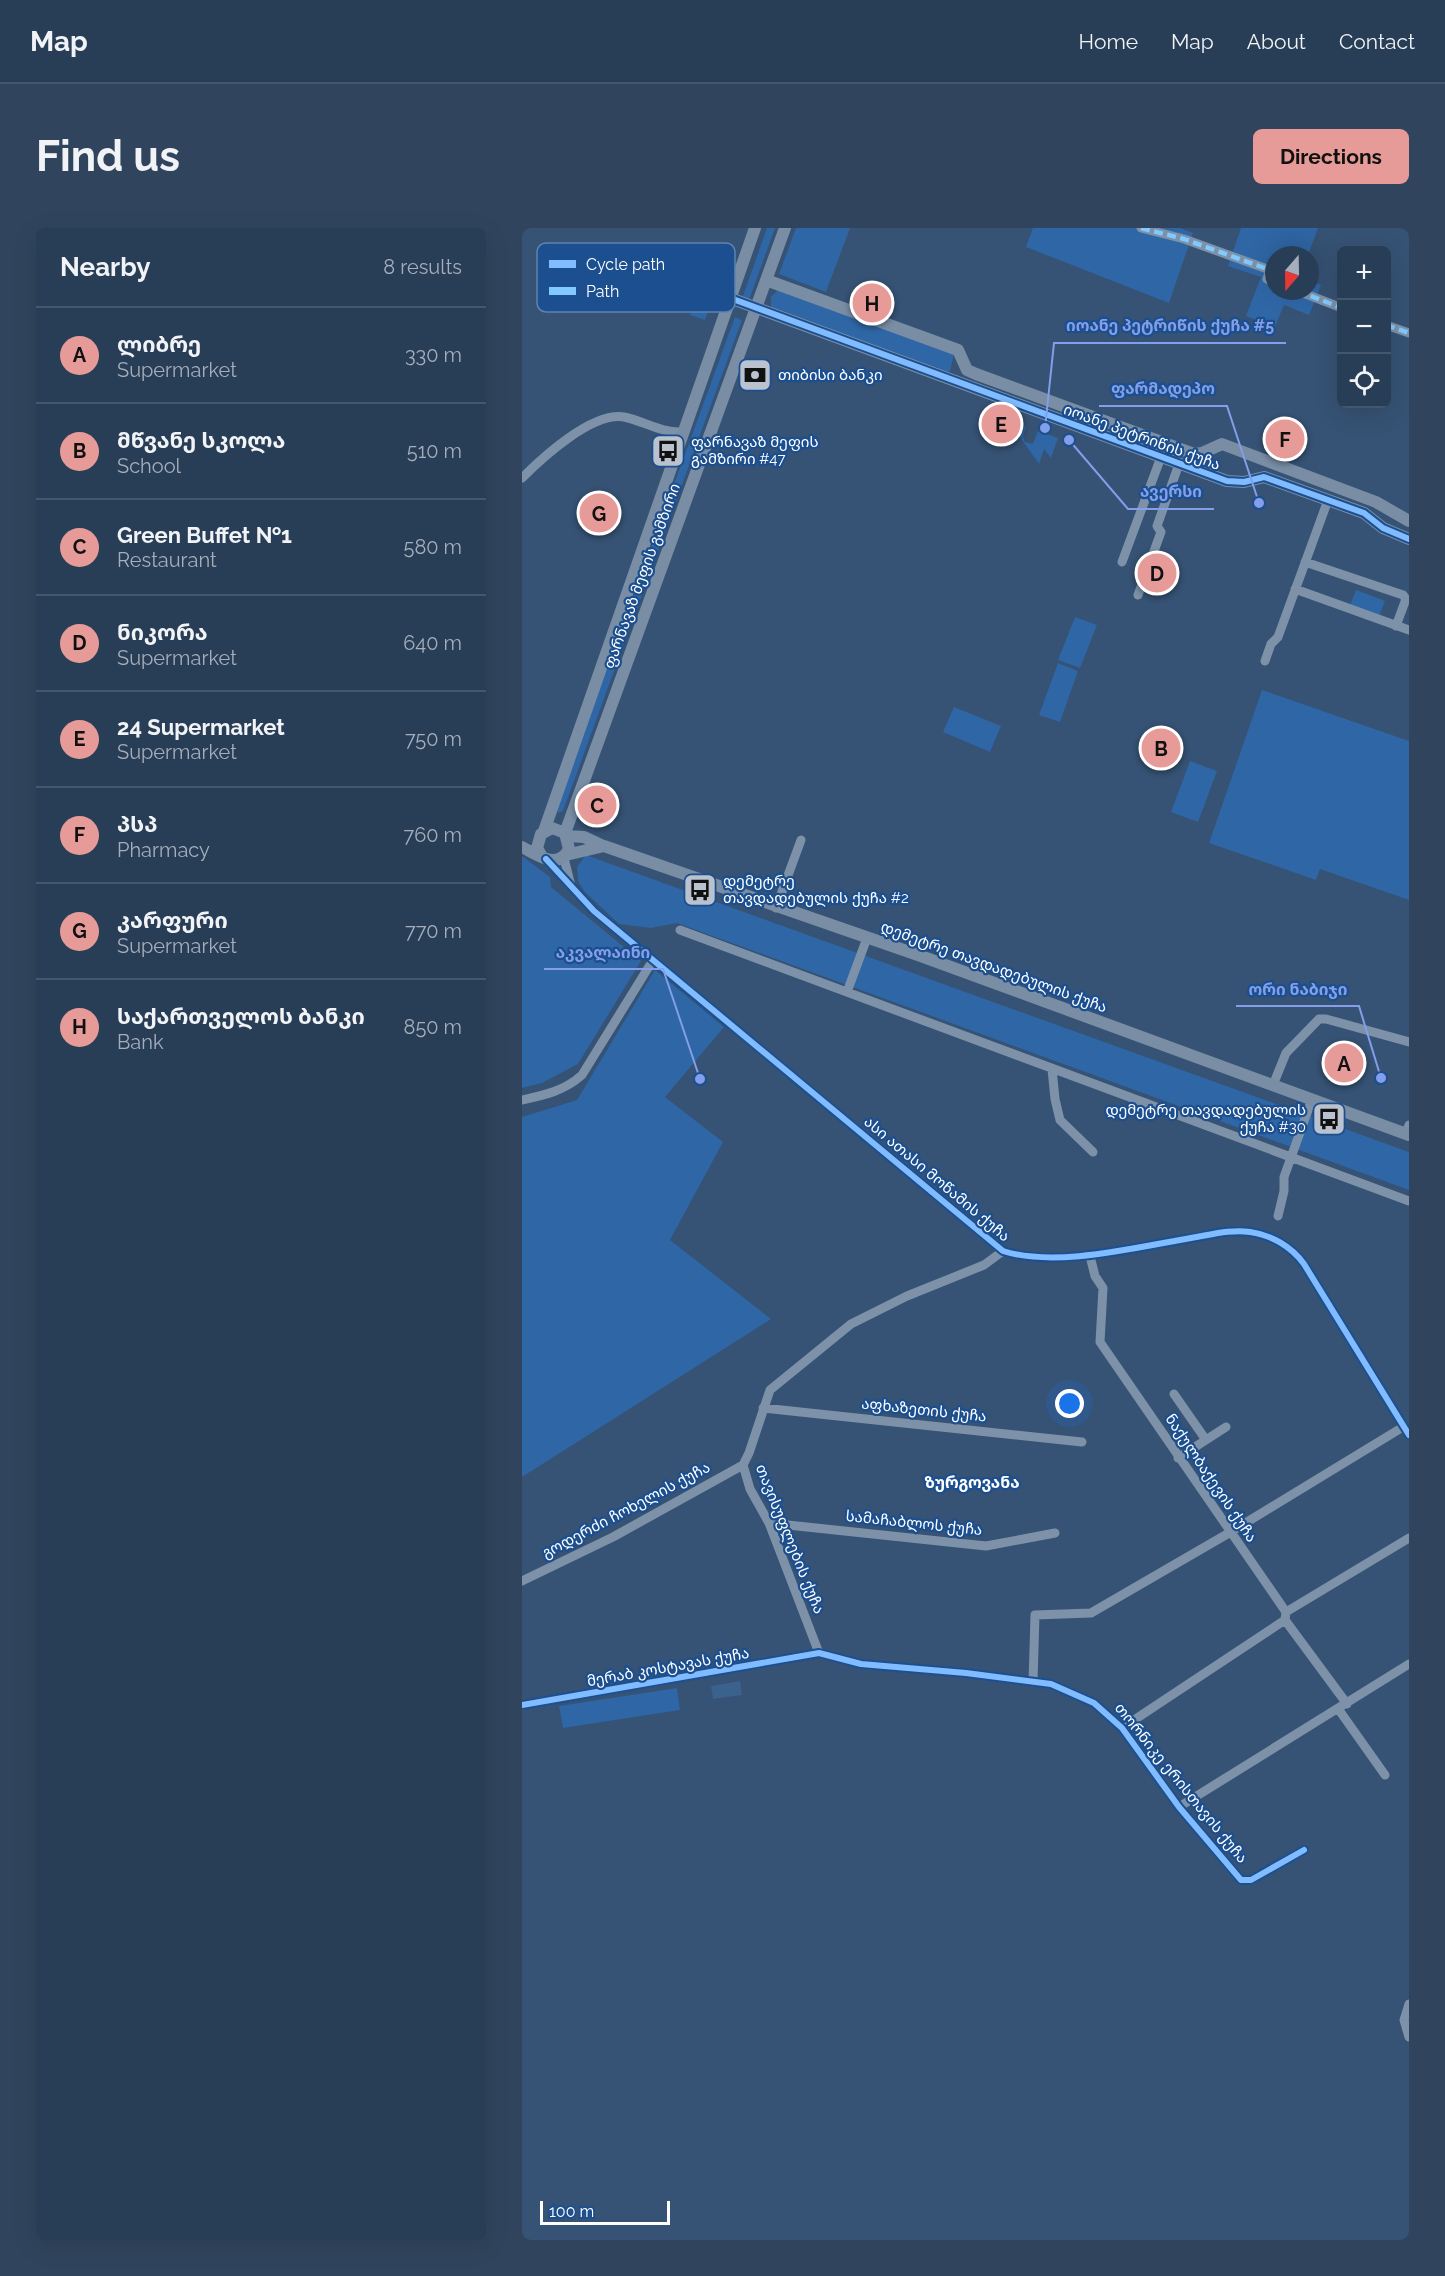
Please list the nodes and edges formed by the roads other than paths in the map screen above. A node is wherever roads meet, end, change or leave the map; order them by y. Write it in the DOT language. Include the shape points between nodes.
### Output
graph roads {
  1 [pos="755,228"];
  2 [pos="785,228"];
  3 [pos="1141,228"];
  4 [pos="1265,268"];
  5 [pos="766,280"];
  6 [pos="735,284"];
  7 [pos="1319,299"];
  8 [pos="735,300"];
  9 [pos="1337,306"];
  10 [pos="756,308"];
  11 [pos="725,312"];
  12 [pos="1391,326"];
  13 [pos="1409,333"];
  14 [pos="961,360"];
  15 [pos="947,378"];
  16 [pos="1111,424"];
  17 [pos="682,432"];
  18 [pos="1106,437"];
  19 [pos="1212,447"];
  20 [pos="1194,454"];
  21 [pos="1161,457"];
  22 [pos="1184,466"];
  23 [pos="1202,472"];
  24 [pos="522,478"];
  25 [pos="1328,500"];
  26 [pos="1388,510"];
  27 [pos="1405,520"];
  28 [pos="1383,528"];
  29 [pos="1395,534"];
  30 [pos="1409,539"];
  31 [pos="1305,561"];
  32 [pos="1122,562"];
  33 [pos="1295,588"];
  34 [pos="1138,595"];
  35 [pos="1396,626"];
  36 [pos="1409,630"];
  37 [pos="1265,662"];
  38 [pos="573,810"];
  39 [pos="541,834"];
  40 [pos="566,835"];
  41 [pos="584,837"];
  42 [pos="801,840"];
  43 [pos="522,844"];
  44 [pos="604,846"];
  45 [pos="565,856"];
  46 [pos="544,858"];
  47 [pos="571,886"];
  48 [pos="776,908"];
  49 [pos="680,930"];
  50 [pos="867,938"];
  51 [pos="653,960"];
  52 [pos="847,992"];
  53 [pos="1409,1042"];
  54 [pos="1052,1069"];
  55 [pos="1273,1084"];
  56 [pos="1312,1099"];
  57 [pos="522,1100"];
  58 [pos="1408,1131"];
  59 [pos="1093,1152"];
  60 [pos="1292,1158"];
  61 [pos="1409,1201"];
  62 [pos="1278,1216"];
  63 [pos="1003,1251"];
  64 [pos="1090,1256"];
  65 [pos="1174,1394"];
  66 [pos="764,1408"];
  67 [pos="1226,1427"];
  68 [pos="1406,1431"];
  69 [pos="1206,1440"];
  70 [pos="1082,1442"];
  71 [pos="1178,1458"];
  72 [pos="743,1465"];
  73 [pos="769,1523"];
  74 [pos="1055,1533"];
  75 [pos="1230,1533"];
  76 [pos="1409,1538"];
  77 [pos="522,1581"];
  78 [pos="1285,1616"];
  79 [pos="819,1653"];
  80 [pos="1409,1664"];
  81 [pos="1033,1682"];
  82 [pos="522,1705"];
  83 [pos="1343,1707"];
  84 [pos="1122,1728"];
  85 [pos="1385,1775"];
  86 [pos="1179,1807"];
  87 [pos="1304,1850"];
  88 [pos="1409,2004"];
  89 [pos="1409,2037"];
  1 -- 6 [label="main road, ფარნავაზ მეფის გამზირი"];
  2 -- 5 [label="main road, ფარნავაზ მეფის გამზირი"];
  3 -- 4 [label="street"];
  5 -- 10 [label="main road, ფარნავაზ მეფის გამზირი"];
  5 -- 14 [label="main road, იოანე პეტრიწის ქუჩა" via="958,350"];
  7 -- 9 [label="street"];
  8 -- 10 [label="main road, იოანე პეტრიწის ქუჩა"];
  10 -- 15 [label="main road, იოანე პეტრიწის ქუჩა"];
  10 -- 38 [label="main road, ფარნავაზ მეფის გამზირი"];
  11 -- 17 [label="main road, ფარნავაზ მეფის გამზირი"];
  12 -- 13 [label="street"];
  14 -- 15 [label="main road" via="957,373"];
  14 -- 16 [label="main road, იოანე პეტრიწის ქუჩა" via="967,370 976,374"];
  15 -- 18 [label="main road, იოანე პეტრიწის ქუჩა"];
  16 -- 18 [label="main road"];
  16 -- 20 [label="main road, იოანე პეტრიწის ქუჩა"];
  17 -- 24 [label="street" via="670,433 622,417 606,418 589,425 541,459"];
  17 -- 39 [label="main road, ფარნავაზ მეფის გამზირი"];
  18 -- 21 [label="main road, იოანე პეტრიწის ქუჩა"];
  19 -- 20 [label="main road, იოანე პეტრიწის ქუჩა"];
  19 -- 23 [label="main road"];
  19 -- 26 [label="main road, იოანე პეტრიწის ქუჩა" via="1222,444 1376,502"];
  20 -- 22 [label="main road"];
  21 -- 22 [label="main road, იოანე პეტრიწის ქუჩა"];
  21 -- 32 [label="street"];
  22 -- 23 [label="main road, იოანე პეტრიწის ქუჩა"];
  22 -- 34 [label="street" via="1157,526 1161,532"];
  23 -- 25 [label="main road, იოანე პეტრიწის ქუჩა" via="1227,482 1264,477"];
  25 -- 28 [label="main road, იოანე პეტრიწის ქუჩა" via="1364,513"];
  25 -- 31 [label="street"];
  26 -- 27 [label="main road, იოანე პეტრიწის ქუჩა"];
  26 -- 28 [label="main road"];
  27 -- 29 [label="main road" via="1394,519 1391,526"];
  28 -- 29 [label="main road, იოანე პეტრიწის ქუჩა"];
  29 -- 30 [label="main road, იოანე პეტრიწის ქუჩა"];
  31 -- 33 [label="street"];
  31 -- 35 [label="street" via="1403,596 1406,599"];
  33 -- 35 [label="street"];
  33 -- 37 [label="street"];
  35 -- 36 [label="street"];
  38 -- 40 [label="main road, ფარნავაზ მეფის გამზირი"];
  38 -- 41 [label="main road" via="574,821"];
  39 -- 40 [label="main road" via="552,828"];
  39 -- 43 [label="main road"];
  39 -- 46 [label="main road" via="537,848"];
  40 -- 41 [label="main road"];
  40 -- 45 [label="main road" via="570,842"];
  41 -- 44 [label="main road, დემეტრე თავდადებულის ქუჩა"];
  42 -- 48 [label="street"];
  43 -- 46 [label="main road"];
  44 -- 45 [label="main road"];
  44 -- 48 [label="main road, დემეტრე თავდადებულის ქუჩა"];
  45 -- 46 [label="main road" via="555,861"];
  45 -- 47 [label="street, ასი ათასი მოწამის ქუჩა"];
  46 -- 47 [label="street, ასი ათასი მოწამის ქუჩა"];
  47 -- 51 [label="street, ასი ათასი მოწამის ქუჩა" via="594,911"];
  48 -- 50 [label="main road, დემეტრე თავდადებულის ქუჩა"];
  49 -- 52 [label="street"];
  50 -- 52 [label="street"];
  50 -- 55 [label="main road, დემეტრე თავდადებულის ქუჩა"];
  51 -- 57 [label="street" via="582,1076 553,1093"];
  51 -- 63 [label="street, ასი ათასი მოწამის ქუჩა"];
  52 -- 54 [label="street"];
  53 -- 55 [label="street" via="1319,1019 1286,1053"];
  54 -- 59 [label="street" via="1060,1120"];
  54 -- 60 [label="street"];
  55 -- 56 [label="main road, დემეტრე თავდადებულის ქუჩა"];
  56 -- 58 [label="main road, დემეტრე თავდადებულის ქუჩა"];
  56 -- 60 [label="street"];
  60 -- 61 [label="street"];
  60 -- 62 [label="street" via="1283,1181"];
  63 -- 64 [label="street, ასი ათასი მოწამის ქუჩა"];
  63 -- 66 [label="street, თავისუფლების ქუჩა" via="984,1265 851,1324 770,1390"];
  64 -- 68 [label="street, ასი ათასი მოწამის ქუჩა" via="1232,1231 1265,1235 1284,1244 1304,1264"];
  64 -- 71 [label="street, ნაქულბაქევის ქუჩა" via="1092,1270 1103,1288 1100,1342"];
  65 -- 69 [label="street"];
  66 -- 70 [label="street, აფხაზეთის ქუჩა"];
  66 -- 72 [label="street, თავისუფლების ქუჩა"];
  67 -- 69 [label="street"];
  68 -- 75 [label="street"];
  69 -- 71 [label="street"];
  71 -- 75 [label="street, ნაქულბაქევის ქუჩა"];
  72 -- 73 [label="street, თავისუფლების ქუჩა" via="750,1489"];
  72 -- 77 [label="street, გოდერძი ჩოხელის ქუჩა" via="613,1537"];
  73 -- 74 [label="street, სამაჩაბლოს ქუჩა" via="986,1546"];
  73 -- 79 [label="street, თავისუფლების ქუჩა"];
  75 -- 78 [label="street, ნაქულბაქევის ქუჩა"];
  75 -- 81 [label="street" via="1091,1612 1035,1615"];
  76 -- 78 [label="street"];
  78 -- 83 [label="street, ნაქულბაქევის ქუჩა"];
  78 -- 84 [label="street"];
  79 -- 81 [label="street, თორნიკე ერისთავის ქუჩა" via="861,1664"];
  79 -- 82 [label="street, მერაბ კოსტავას ქუჩა"];
  80 -- 83 [label="street"];
  81 -- 84 [label="street, თორნიკე ერისთავის ქუჩა" via="1051,1684 1094,1702"];
  83 -- 85 [label="street, ნაქულბაქევის ქუჩა"];
  83 -- 86 [label="street"];
  84 -- 86 [label="street, თორნიკე ერისთავის ქუჩა"];
  86 -- 87 [label="street, თორნიკე ერისთავის ქუჩა" via="1241,1880 1251,1880"];
  88 -- 89 [label="street" via="1404,2020"];
}
